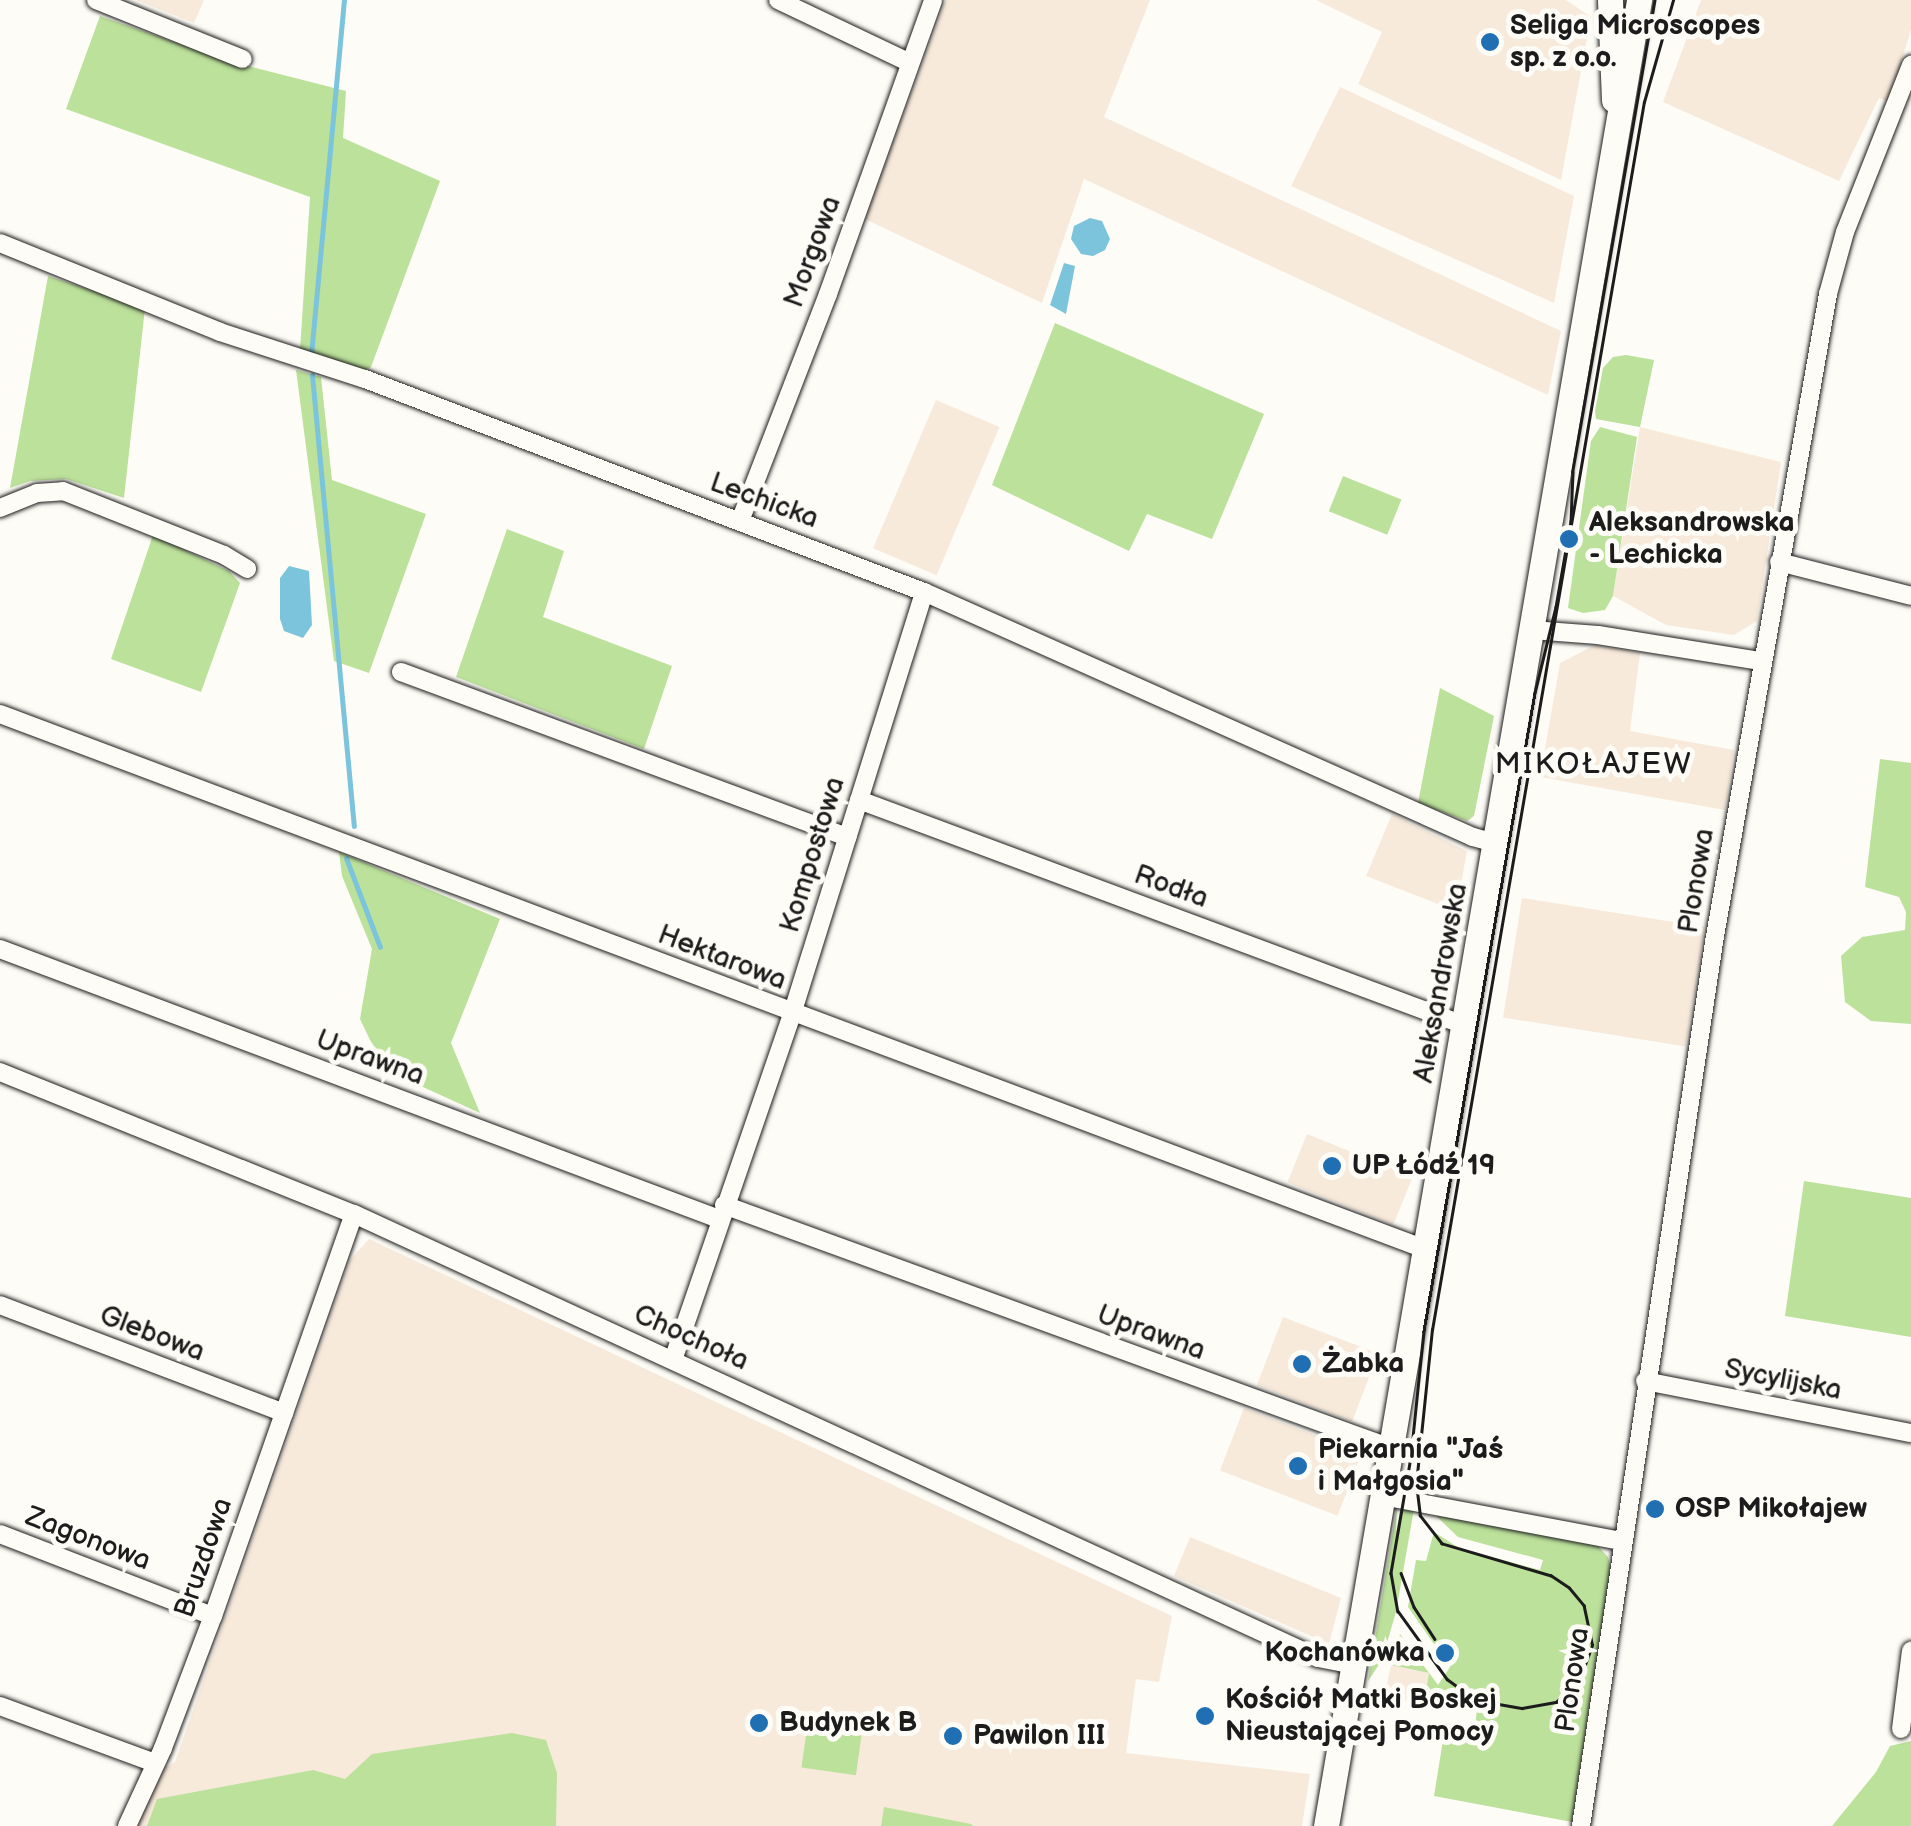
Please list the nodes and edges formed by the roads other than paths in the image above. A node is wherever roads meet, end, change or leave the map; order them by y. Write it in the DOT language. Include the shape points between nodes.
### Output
graph roads {
  1 [pos="96,0"];
  2 [pos="778,0"];
  3 [pos="933,0"];
  4 [pos="1610,0"];
  5 [pos="1639,0"];
  6 [pos="243,59"];
  7 [pos="910,63"];
  8 [pos="1911,66"];
  9 [pos="1615,150"];
  10 [pos="0,243"];
  11 [pos="0,508"];
  12 [pos="740,521"];
  13 [pos="1779,562"];
  14 [pos="247,569"];
  15 [pos="924,592"];
  16 [pos="1911,596"];
  17 [pos="1532,630"];
  18 [pos="1762,662"];
  19 [pos="401,672"];
  20 [pos="0,714"];
  21 [pos="859,800"];
  22 [pos="847,837"];
  23 [pos="1496,843"];
  24 [pos="0,949"];
  25 [pos="792,1014"];
  26 [pos="1464,1025"];
  27 [pos="0,1072"];
  28 [pos="722,1212"];
  29 [pos="354,1214"];
  30 [pos="1426,1250"];
  31 [pos="0,1305"];
  32 [pos="673,1360"];
  33 [pos="1645,1380"];
  34 [pos="284,1413"];
  35 [pos="1911,1433"];
  36 [pos="1391,1448"];
  37 [pos="1383,1496"];
  38 [pos="0,1534"];
  39 [pos="1621,1541"];
  40 [pos="213,1616"];
  41 [pos="1911,1651"];
  42 [pos="1354,1665"];
  43 [pos="0,1706"];
  44 [pos="1901,1729"];
  45 [pos="155,1764"];
  46 [pos="127,1826"];
  47 [pos="1326,1826"];
  48 [pos="1580,1826"];
  1 -- 6 [label="street"];
  2 -- 7 [label="street"];
  3 -- 7 [label="street, Morgowa"];
  4 -- 9 [label="main road, Aleksandrowska"];
  5 -- 9 [label="main road, Aleksandrowska"];
  7 -- 12 [label="street, Morgowa"];
  8 -- 13 [label="street, Plonowa" via="1837,255"];
  9 -- 17 [label="main road, Aleksandrowska"];
  10 -- 12 [label="street, Lechicka" via="220,332 366,379"];
  11 -- 14 [label="street" via="63,491"];
  12 -- 15 [label="street, Lechicka"];
  13 -- 16 [label="street"];
  13 -- 18 [label="street, Plonowa"];
  15 -- 21 [label="street, Kompostowa"];
  15 -- 23 [label="street, Lechicka"];
  17 -- 18 [label="street"];
  17 -- 23 [label="main road, Aleksandrowska"];
  18 -- 33 [label="street, Plonowa"];
  19 -- 22 [label="street"];
  20 -- 25 [label="street, Hektarowa"];
  21 -- 22 [label="street, Kompostowa"];
  21 -- 26 [label="street, Rodła"];
  22 -- 25 [label="street, Kompostowa"];
  23 -- 26 [label="main road, Aleksandrowska"];
  24 -- 28 [label="street, Uprawna"];
  25 -- 28 [label="street, Kompostowa"];
  25 -- 30 [label="street, Hektarowa"];
  26 -- 30 [label="main road, Aleksandrowska"];
  27 -- 29 [label="street, Chochoła"];
  28 -- 32 [label="street, Kompostowa"];
  28 -- 36 [label="street, Uprawna"];
  29 -- 32 [label="street, Chochoła"];
  29 -- 34 [label="street, Bruzdowa"];
  30 -- 36 [label="main road, Aleksandrowska"];
  31 -- 34 [label="street, Glebowa"];
  32 -- 42 [label="street, Chochoła" via="1318,1658"];
  33 -- 35 [label="street, Sycylijska"];
  33 -- 39 [label="street, Plonowa"];
  34 -- 40 [label="street, Bruzdowa"];
  36 -- 37 [label="main road, Aleksandrowska"];
  37 -- 39 [label="street"];
  37 -- 42 [label="main road, Aleksandrowska"];
  38 -- 40 [label="street, Zagonowa"];
  39 -- 48 [label="street, Plonowa"];
  40 -- 45 [label="street, Bruzdowa"];
  41 -- 44 [label="street"];
  42 -- 47 [label="main road, Aleksandrowska"];
  43 -- 45 [label="street"];
  45 -- 46 [label="street, Bruzdowa"];
}
